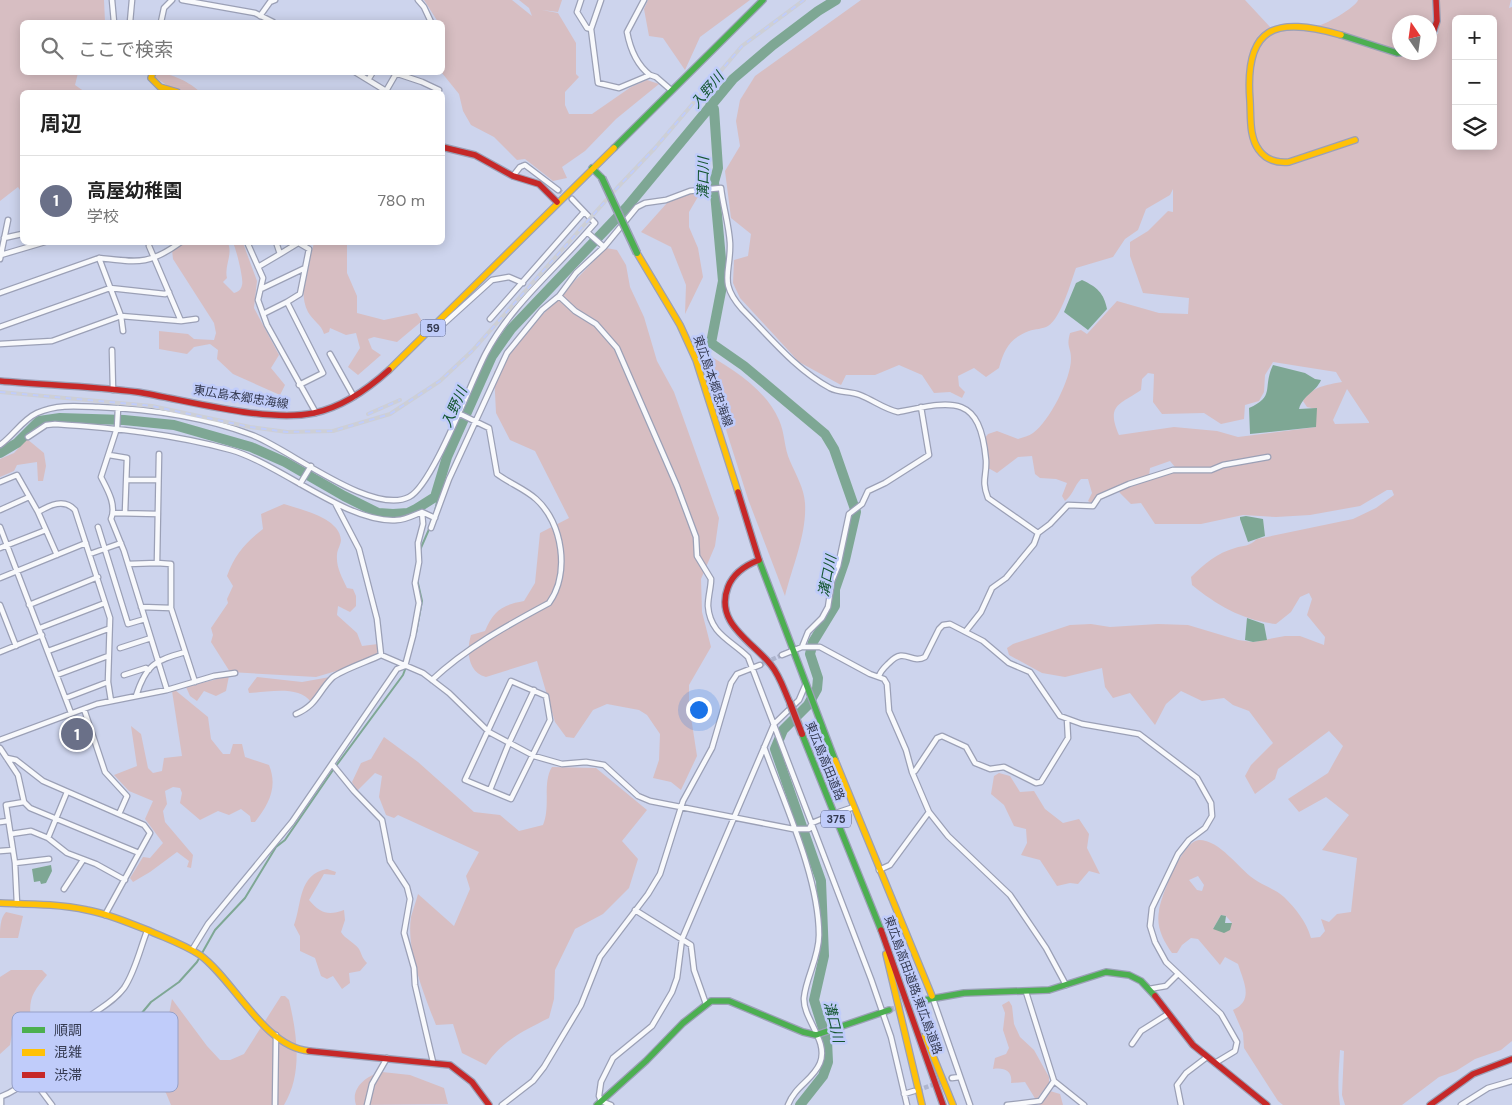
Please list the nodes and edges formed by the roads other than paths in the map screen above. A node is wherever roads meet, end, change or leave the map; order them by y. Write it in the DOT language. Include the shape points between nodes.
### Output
graph roads {
  1 [pos="112,0"];
  2 [pos="132,0"];
  3 [pos="172,0"];
  4 [pos="182,0"];
  5 [pos="275,0"];
  6 [pos="418,0"];
  7 [pos="581,0"];
  8 [pos="601,0"];
  9 [pos="644,0"];
  10 [pos="763,0"];
  11 [pos="166,2"];
  12 [pos="1436,2"];
  13 [pos="1437,15"];
  14 [pos="260,16"];
  15 [pos="114,20"];
  16 [pos="130,20"];
  17 [pos="161,20"];
  18 [pos="269,20"];
  19 [pos="430,20"];
  20 [pos="592,29"];
  21 [pos="1392,52"];
  22 [pos="152,75"];
  23 [pos="360,75"];
  24 [pos="371,75"];
  25 [pos="394,75"];
  26 [pos="401,75"];
  27 [pos="650,75"];
  28 [pos="368,80"];
  29 [pos="162,90"];
  30 [pos="382,90"];
  31 [pos="386,90"];
  32 [pos="439,90"];
  33 [pos="672,90"];
  34 [pos="1355,140"];
  35 [pos="445,148"];
  36 [pos="592,168"];
  37 [pos="513,176"];
  38 [pos="558,190"];
  39 [pos="572,199"];
  40 [pos="557,202"];
  41 [pos="584,212"];
  42 [pos="8,220"];
  43 [pos="20,234"];
  44 [pos="589,234"];
  45 [pos="4,238"];
  46 [pos="36,245"];
  47 [pos="176,245"];
  48 [pos="248,245"];
  49 [pos="277,245"];
  50 [pos="294,245"];
  51 [pos="301,245"];
  52 [pos="148,246"];
  53 [pos="603,246"];
  54 [pos="280,254"];
  55 [pos="0,257"];
  56 [pos="99,258"];
  57 [pos="154,258"];
  58 [pos="258,267"];
  59 [pos="305,268"];
  60 [pos="523,282"];
  61 [pos="110,288"];
  62 [pos="261,289"];
  63 [pos="169,292"];
  64 [pos="0,293"];
  65 [pos="560,296"];
  66 [pos="287,302"];
  67 [pos="263,314"];
  68 [pos="121,316"];
  69 [pos="196,319"];
  70 [pos="490,319"];
  71 [pos="181,321"];
  72 [pos="435,325"];
  73 [pos="0,328"];
  74 [pos="124,331"];
  75 [pos="0,344"];
  76 [pos="112,350"];
  77 [pos="330,354"];
  78 [pos="0,381"];
  79 [pos="299,384"];
  80 [pos="113,390"];
  81 [pos="354,397"];
  82 [pos="921,407"];
  83 [pos="118,408"];
  84 [pos="458,413"];
  85 [pos="316,414"];
  86 [pos="475,421"];
  87 [pos="117,428"];
  88 [pos="28,437"];
  89 [pos="0,446"];
  90 [pos="159,454"];
  91 [pos="109,455"];
  92 [pos="1268,457"];
  93 [pos="311,466"];
  94 [pos="127,480"];
  95 [pos="158,480"];
  96 [pos="0,482"];
  97 [pos="300,484"];
  98 [pos="29,497"];
  99 [pos="335,503"];
  100 [pos="0,510"];
  101 [pos="38,512"];
  102 [pos="424,513"];
  103 [pos="114,514"];
  104 [pos="125,514"];
  105 [pos="158,514"];
  106 [pos="434,517"];
  107 [pos="0,527"];
  108 [pos="98,527"];
  109 [pos="431,528"];
  110 [pos="46,530"];
  111 [pos="1038,533"];
  112 [pos="121,543"];
  113 [pos="86,544"];
  114 [pos="7,546"];
  115 [pos="0,548"];
  116 [pos="106,548"];
  117 [pos="90,554"];
  118 [pos="57,555"];
  119 [pos="759,560"];
  120 [pos="128,564"];
  121 [pos="157,564"];
  122 [pos="17,572"];
  123 [pos="98,577"];
  124 [pos="0,578"];
  125 [pos="106,602"];
  126 [pos="0,605"];
  127 [pos="29,605"];
  128 [pos="141,607"];
  129 [pos="171,608"];
  130 [pos="145,619"];
  131 [pos="40,628"];
  132 [pos="108,629"];
  133 [pos="966,631"];
  134 [pos="42,636"];
  135 [pos="150,638"];
  136 [pos="16,646"];
  137 [pos="804,647"];
  138 [pos="120,648"];
  139 [pos="792,650"];
  140 [pos="48,651"];
  141 [pos="0,652"];
  142 [pos="185,652"];
  143 [pos="782,654"];
  144 [pos="381,655"];
  145 [pos="108,656"];
  146 [pos="158,661"];
  147 [pos="760,665"];
  148 [pos="405,666"];
  149 [pos="752,667"];
  150 [pos="149,670"];
  151 [pos="235,673"];
  152 [pos="124,674"];
  153 [pos="57,675"];
  154 [pos="879,676"];
  155 [pos="432,680"];
  156 [pos="108,682"];
  157 [pos="195,682"];
  158 [pos="805,686"];
  159 [pos="167,690"];
  160 [pos="534,690"];
  161 [pos="136,696"];
  162 [pos="66,698"];
  163 [pos="111,701"];
  164 [pos="84,709"];
  165 [pos="71,713"];
  166 [pos="296,714"];
  167 [pos="1067,719"];
  168 [pos="774,724"];
  169 [pos="489,732"];
  170 [pos="0,740"];
  171 [pos="509,743"];
  172 [pos="764,747"];
  173 [pos="0,748"];
  174 [pos="534,756"];
  175 [pos="7,758"];
  176 [pos="332,764"];
  177 [pos="912,772"];
  178 [pos="490,790"];
  179 [pos="67,792"];
  180 [pos="24,802"];
  181 [pos="682,807"];
  182 [pos="854,807"];
  183 [pos="839,812"];
  184 [pos="929,812"];
  185 [pos="119,814"];
  186 [pos="829,816"];
  187 [pos="734,817"];
  188 [pos="56,818"];
  189 [pos="8,821"];
  190 [pos="0,822"];
  191 [pos="812,822"];
  192 [pos="793,829"];
  193 [pos="11,834"];
  194 [pos="48,838"];
  195 [pos="12,850"];
  196 [pos="0,851"];
  197 [pos="139,853"];
  198 [pos="49,859"];
  199 [pos="83,860"];
  200 [pos="15,863"];
  201 [pos="879,870"];
  202 [pos="125,880"];
  203 [pos="64,889"];
  204 [pos="0,902"];
  205 [pos="17,904"];
  206 [pos="870,904"];
  207 [pos="635,910"];
  208 [pos="104,915"];
  209 [pos="147,931"];
  210 [pos="682,938"];
  211 [pos="885,947"];
  212 [pos="192,950"];
  213 [pos="896,967"];
  214 [pos="1178,974"];
  215 [pos="1066,985"];
  216 [pos="1149,989"];
  217 [pos="1026,992"];
  218 [pos="932,996"];
  219 [pos="919,1001"];
  220 [pos="706,1004"];
  221 [pos="889,1010"];
  222 [pos="96,1012"];
  223 [pos="882,1013"];
  224 [pos="1168,1014"];
  225 [pos="276,1035"];
  226 [pos="816,1035"];
  227 [pos="1132,1044"];
  228 [pos="1207,1057"];
  229 [pos="387,1058"];
  230 [pos="1512,1059"];
  231 [pos="433,1062"];
  232 [pos="1215,1063"];
  233 [pos="960,1076"];
  234 [pos="952,1078"];
  235 [pos="1054,1081"];
  236 [pos="1512,1081"];
  237 [pos="12,1089"];
  238 [pos="914,1091"];
  239 [pos="42,1092"];
  240 [pos="904,1094"];
  241 [pos="0,1097"];
  242 [pos="599,1103"];
  243 [pos="0,1105"];
  244 [pos="52,1105"];
  245 [pos="275,1105"];
  246 [pos="367,1105"];
  247 [pos="489,1105"];
  248 [pos="502,1105"];
  249 [pos="611,1105"];
  250 [pos="788,1105"];
  251 [pos="907,1105"];
  252 [pos="922,1105"];
  253 [pos="938,1105"];
  254 [pos="943,1105"];
  255 [pos="952,1105"];
  256 [pos="970,1105"];
  257 [pos="1007,1105"];
  258 [pos="1084,1105"];
  259 [pos="1181,1105"];
  260 [pos="1267,1105"];
  261 [pos="1430,1105"];
  262 [pos="1461,1105"];
  1 -- 15 [label="street"];
  2 -- 16 [label="street"];
  3 -- 11 [label="street"];
  4 -- 14 [label="street"];
  5 -- 14 [label="street"];
  6 -- 19 [label="street"];
  7 -- 20 [label="street" via="577,12"];
  8 -- 20 [label="street"];
  9 -- 27 [label="street" via="627,32 641,68"];
  10 -- 33 [label="main road, 東広島本郷忠海線 / 59"];
  11 -- 17 [label="street"];
  12 -- 13 [label="main road"];
  14 -- 18 [label="street"];
  20 -- 27 [label="street" via="598,83 620,88"];
  21 -- 34 [label="main road" via="1301,25 1277,29 1257,44 1248,72 1253,139 1259,151 1272,161 1289,162"];
  22 -- 29 [label="main road"];
  23 -- 28 [label="street"];
  24 -- 28 [label="street"];
  25 -- 31 [label="street"];
  26 -- 32 [label="street"];
  27 -- 33 [label="street"];
  28 -- 30 [label="street"];
  33 -- 36 [label="main road, 東広島本郷忠海線 / 59"];
  35 -- 37 [label="main road" via="475,155"];
  36 -- 40 [label="main road, 東広島本郷忠海線 / 59"];
  36 -- 119 [label="main road, 東広島本郷忠海線, bridge" via="602,178 637,253 680,325 696,360"];
  37 -- 38 [label="street" via="525,165"];
  37 -- 40 [label="main road" via="539,184"];
  39 -- 41 [label="street"];
  40 -- 72 [label="main road, 東広島本郷忠海線 / 59"];
  41 -- 44 [label="street" via="595,223"];
  41 -- 60 [label="street"];
  42 -- 45 [label="street"];
  43 -- 45 [label="street"];
  44 -- 53 [label="street"];
  44 -- 84 [label="street" via="500,328"];
  45 -- 55 [label="street"];
  46 -- 55 [label="street"];
  47 -- 57 [label="street"];
  48 -- 58 [label="street"];
  49 -- 54 [label="street"];
  50 -- 54 [label="street"];
  51 -- 59 [label="street" via="309,249"];
  52 -- 57 [label="street"];
  53 -- 65 [label="street" via="576,273"];
  53 -- 82 [label="street" via="644,203 666,200 690,191 720,188 729,236 726,280 734,300 742,309 796,366 830,388 858,394 898,412"];
  54 -- 58 [label="street"];
  56 -- 57 [label="street" via="141,262"];
  56 -- 61 [label="street"];
  56 -- 64 [label="street"];
  57 -- 63 [label="street"];
  58 -- 62 [label="street" via="263,278"];
  59 -- 62 [label="street"];
  59 -- 66 [label="street" via="300,294"];
  60 -- 70 [label="street"];
  60 -- 72 [label="street" via="509,277 492,280 439,328"];
  61 -- 63 [label="street"];
  61 -- 68 [label="street"];
  61 -- 73 [label="street"];
  62 -- 67 [label="street" via="258,300"];
  63 -- 71 [label="street"];
  65 -- 86 [label="street" via="542,310 507,353"];
  65 -- 149 [label="street" via="575,311 596,324 617,348 677,486 696,537 697,556 711,578 708,609 712,620 722,637 748,657"];
  66 -- 67 [label="street"];
  66 -- 79 [label="street" via="323,373"];
  67 -- 79 [label="street"];
  68 -- 71 [label="street"];
  68 -- 74 [label="street"];
  68 -- 75 [label="street" via="52,341"];
  69 -- 71 [label="street"];
  72 -- 81 [label="main road, 東広島本郷忠海線 / 59" via="370,387"];
  76 -- 80 [label="street"];
  77 -- 81 [label="street"];
  78 -- 80 [label="main road, 東広島本郷忠海線 / 59"];
  79 -- 85 [label="street"];
  80 -- 85 [label="main road, 東広島本郷忠海線 / 59" via="262,414"];
  81 -- 85 [label="main road, 東広島本郷忠海線 / 59"];
  82 -- 111 [label="street" via="951,404 968,409 978,424 986,462 983,477 988,498"];
  82 -- 137 [label="street" via="929,455 868,491 858,508 849,514 828,607 804,638"];
  83 -- 87 [label="street"];
  83 -- 89 [label="street" via="62,406 47,409 29,417"];
  83 -- 93 [label="street" via="146,408 228,427 254,436"];
  84 -- 86 [label="street"];
  84 -- 93 [label="street" via="429,476 409,497 398,501 384,500 336,482"];
  86 -- 106 [label="street"];
  86 -- 155 [label="street" via="489,428 497,474 536,498 546,510 560,548 560,578 549,603 490,636"];
  87 -- 88 [label="street" via="46,425"];
  87 -- 91 [label="street"];
  87 -- 97 [label="street" via="173,436 230,450 263,462"];
  90 -- 95 [label="street"];
  91 -- 94 [label="street" via="127,458"];
  91 -- 103 [label="street" via="101,477"];
  92 -- 111 [label="street" via="1211,470 1172,470 1129,484 1099,497 1093,506 1068,505"];
  93 -- 97 [label="street"];
  94 -- 95 [label="street"];
  94 -- 104 [label="street"];
  95 -- 105 [label="street"];
  96 -- 98 [label="street" via="17,475"];
  97 -- 99 [label="street"];
  98 -- 100 [label="street"];
  98 -- 101 [label="street"];
  99 -- 102 [label="street" via="385,520"];
  99 -- 144 [label="street" via="359,549 377,619"];
  101 -- 110 [label="street"];
  101 -- 113 [label="street" via="59,503 72,506"];
  102 -- 106 [label="street"];
  102 -- 148 [label="street" via="415,583 419,603"];
  103 -- 104 [label="street"];
  103 -- 112 [label="street" via="111,519"];
  104 -- 105 [label="street"];
  105 -- 121 [label="street"];
  106 -- 109 [label="street"];
  107 -- 114 [label="street"];
  108 -- 116 [label="street"];
  110 -- 114 [label="street"];
  110 -- 118 [label="street"];
  111 -- 133 [label="street" via="1034,544 1006,578 992,588 981,612"];
  112 -- 116 [label="street"];
  112 -- 120 [label="street"];
  113 -- 117 [label="street"];
  113 -- 118 [label="street"];
  114 -- 115 [label="street"];
  114 -- 122 [label="street"];
  116 -- 117 [label="street"];
  116 -- 130 [label="street" via="128,624"];
  117 -- 123 [label="street"];
  118 -- 122 [label="street"];
  119 -- 139 [label="main road, 東広島本郷忠海線"];
  119 -- 206 [label="main road, 東広島高田道路 / 375, bridge" via="744,568 730,583 725,596 725,611 734,628 765,657 780,681"];
  120 -- 121 [label="street"];
  120 -- 128 [label="street"];
  121 -- 129 [label="street" via="171,564"];
  122 -- 124 [label="street"];
  122 -- 127 [label="street"];
  123 -- 125 [label="street"];
  123 -- 127 [label="street"];
  125 -- 131 [label="street"];
  125 -- 132 [label="street" via="110,618"];
  126 -- 136 [label="street"];
  127 -- 131 [label="street"];
  128 -- 129 [label="street"];
  128 -- 130 [label="street"];
  129 -- 142 [label="street"];
  130 -- 135 [label="street"];
  131 -- 134 [label="street"];
  132 -- 140 [label="street"];
  132 -- 145 [label="street"];
  133 -- 154 [label="street" via="950,624 943,625 925,656 918,659 905,655 895,657"];
  133 -- 167 [label="street" via="1009,663 1030,672 1056,712"];
  134 -- 136 [label="street"];
  134 -- 140 [label="street"];
  135 -- 138 [label="street"];
  135 -- 146 [label="street"];
  136 -- 141 [label="street"];
  137 -- 139 [label="street"];
  137 -- 154 [label="street" via="826,649"];
  139 -- 143 [label="street"];
  139 -- 158 [label="main road, 東広島本郷忠海線"];
  140 -- 153 [label="street"];
  142 -- 146 [label="street"];
  142 -- 157 [label="street"];
  144 -- 148 [label="street"];
  144 -- 166 [label="street" via="339,673 308,709"];
  145 -- 153 [label="street"];
  145 -- 156 [label="street"];
  146 -- 150 [label="street"];
  146 -- 159 [label="street"];
  147 -- 149 [label="street"];
  148 -- 155 [label="street"];
  148 -- 176 [label="street" via="397,669"];
  149 -- 168 [label="street"];
  149 -- 181 [label="street" via="737,674 731,682 712,748"];
  150 -- 152 [label="street"];
  150 -- 161 [label="street" via="140,682"];
  151 -- 157 [label="street"];
  153 -- 162 [label="street"];
  154 -- 177 [label="street" via="887,684 888,711"];
  155 -- 169 [label="street"];
  156 -- 162 [label="street"];
  156 -- 163 [label="street"];
  157 -- 159 [label="street"];
  158 -- 168 [label="street" via="799,700"];
  158 -- 182 [label="main road, 東広島本郷忠海線"];
  159 -- 161 [label="street"];
  160 -- 169 [label="street" via="511,681"];
  160 -- 171 [label="street"];
  160 -- 174 [label="street" via="546,696 550,720"];
  161 -- 163 [label="street"];
  162 -- 165 [label="street"];
  163 -- 164 [label="street"];
  164 -- 165 [label="street"];
  164 -- 185 [label="street" via="105,772 127,796"];
  165 -- 170 [label="street"];
  167 -- 177 [label="street" via="1068,738 1041,782 1036,783 1004,767 985,768 974,763 964,745 942,736 937,738"];
  167 -- 214 [label="street" via="1144,737 1190,771 1207,795 1212,809 1209,822 1178,854 1150,918 1160,953"];
  168 -- 172 [label="street"];
  168 -- 191 [label="street"];
  169 -- 171 [label="street"];
  169 -- 178 [label="street" via="465,780"];
  171 -- 174 [label="street"];
  171 -- 178 [label="street"];
  172 -- 187 [label="street"];
  172 -- 192 [label="street"];
  173 -- 175 [label="street"];
  174 -- 178 [label="street" via="511,799"];
  174 -- 181 [label="street" via="562,764 586,762 604,765 638,796"];
  175 -- 179 [label="street" via="16,760 43,781"];
  175 -- 180 [label="street" via="18,775"];
  176 -- 212 [label="street" via="292,822 208,924"];
  176 -- 231 [label="street" via="382,820 390,861 407,888 410,899 404,933"];
  177 -- 184 [label="street"];
  179 -- 185 [label="street"];
  179 -- 188 [label="street"];
  180 -- 188 [label="street" via="30,808"];
  180 -- 189 [label="street" via="6,805"];
  181 -- 187 [label="street"];
  181 -- 207 [label="street" via="660,874"];
  182 -- 183 [label="street"];
  182 -- 201 [label="main road, 東広島本郷忠海線"];
  184 -- 201 [label="street" via="890,865"];
  184 -- 215 [label="street" via="948,836 1010,895 1046,948"];
  185 -- 197 [label="street" via="144,825 150,833"];
  186 -- 191 [label="street"];
  187 -- 192 [label="street"];
  187 -- 210 [label="street"];
  188 -- 194 [label="street"];
  188 -- 197 [label="street"];
  189 -- 190 [label="street"];
  189 -- 193 [label="street"];
  191 -- 192 [label="street" via="808,829"];
  191 -- 223 [label="street"];
  192 -- 226 [label="street" via="816,896 818,952 804,999"];
  193 -- 194 [label="street" via="31,832"];
  193 -- 195 [label="street"];
  194 -- 199 [label="street"];
  195 -- 196 [label="street"];
  195 -- 200 [label="street"];
  197 -- 202 [label="street"];
  198 -- 200 [label="street"];
  199 -- 202 [label="street"];
  199 -- 203 [label="street"];
  200 -- 205 [label="street"];
  201 -- 218 [label="main road, 東広島本郷忠海線"];
  202 -- 208 [label="street"];
  204 -- 205 [label="main road"];
  205 -- 208 [label="main road" via="86,910"];
  206 -- 211 [label="main road, 東広島高田道路;東広島道路 / 375"];
  206 -- 213 [label="main road, 東広島高田道路;東広島道路 / 375"];
  207 -- 210 [label="street"];
  207 -- 248 [label="street" via="600,957 581,1005 544,1067 533,1081"];
  208 -- 209 [label="main road"];
  209 -- 212 [label="main road"];
  209 -- 222 [label="street" via="124,987"];
  210 -- 220 [label="street" via="692,947 694,970"];
  210 -- 242 [label="street" via="672,992 652,1026 612,1058 601,1082"];
  211 -- 252 [label="main road"];
  211 -- 253 [label="main road, 東広島高田道路;東広島道路 / 375"];
  212 -- 225 [label="main road" via="210,964"];
  213 -- 254 [label="main road, 東広島高田道路;東広島道路 / 375"];
  213 -- 255 [label="main road"];
  214 -- 216 [label="street" via="1166,986"];
  214 -- 232 [label="street" via="1218,1009 1237,1042 1232,1055"];
  215 -- 216 [label="main road" via="1098,974 1118,972 1138,979"];
  215 -- 217 [label="main road"];
  216 -- 224 [label="main road"];
  217 -- 218 [label="main road" via="969,991"];
  217 -- 235 [label="street"];
  218 -- 219 [label="main road"];
  218 -- 233 [label="street"];
  220 -- 226 [label="main road" via="729,1001"];
  220 -- 242 [label="main road"];
  221 -- 223 [label="main road"];
  223 -- 226 [label="main road"];
  223 -- 240 [label="street"];
  224 -- 227 [label="street" via="1141,1031"];
  224 -- 228 [label="main road" via="1184,1037"];
  225 -- 229 [label="main road" via="291,1047 304,1051"];
  225 -- 245 [label="street"];
  226 -- 250 [label="street" via="820,1062 792,1095"];
  228 -- 232 [label="main road"];
  228 -- 259 [label="street" via="1186,1073 1177,1085"];
  229 -- 231 [label="main road"];
  229 -- 246 [label="street" via="372,1084"];
  230 -- 261 [label="main road" via="1473,1074"];
  231 -- 247 [label="main road" via="450,1064 463,1072"];
  232 -- 260 [label="main road"];
  233 -- 234 [label="street"];
  233 -- 256 [label="street"];
  235 -- 257 [label="street" via="1040,1101"];
  235 -- 258 [label="street"];
  236 -- 262 [label="street" via="1488,1088"];
  237 -- 241 [label="street"];
  238 -- 240 [label="street"];
  239 -- 244 [label="street"];
  240 -- 251 [label="street"];
  241 -- 243 [label="street"];
  242 -- 249 [label="street"];
}
